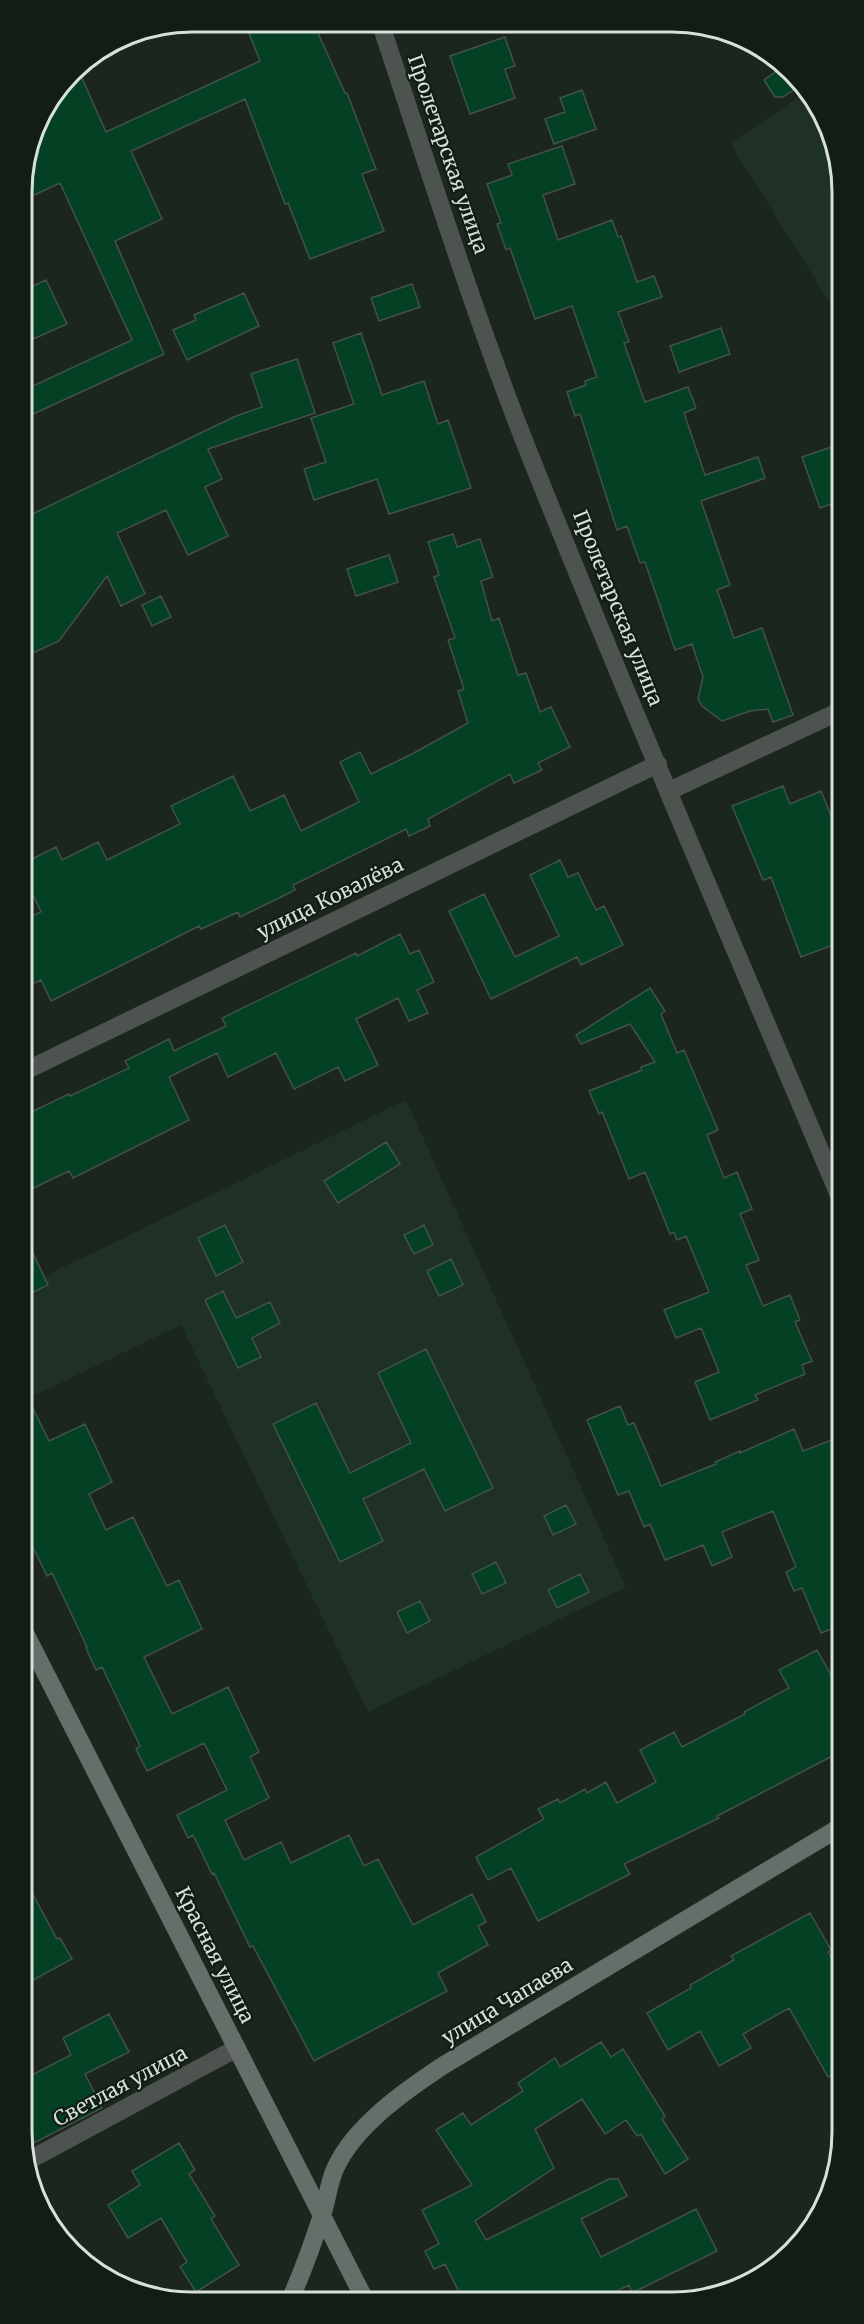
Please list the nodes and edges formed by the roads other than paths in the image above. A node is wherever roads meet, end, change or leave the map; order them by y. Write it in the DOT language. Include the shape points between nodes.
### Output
graph roads {
  1 [pos="383,32"];
  2 [pos="832,715"];
  3 [pos="658,764"];
  4 [pos="669,791"];
  5 [pos="32,1068"];
  6 [pos="832,1179"];
  7 [pos="31,1645"];
  8 [pos="832,1832"];
  9 [pos="237,2048"];
  10 [pos="34,2158"];
  11 [pos="323,2215"];
  12 [pos="293,2292"];
  13 [pos="361,2292"];
  1 -- 3 [label="street, Пролетарская улица" via="494,360"];
  2 -- 4 [label="street"];
  3 -- 4 [label="street, Пролетарская улица"];
  3 -- 5 [label="street, улица Ковалёва"];
  4 -- 6 [label="street, Пролетарская улица"];
  7 -- 9 [label="street, Красная улица"];
  8 -- 11 [label="street, улица Чапаева" via="419,2081 354,2139 330,2184"];
  9 -- 10 [label="street, Светлая улица"];
  9 -- 11 [label="street, Красная улица"];
  11 -- 12 [label="street, улица Чапаева"];
  11 -- 13 [label="street, Красная улица"];
}
